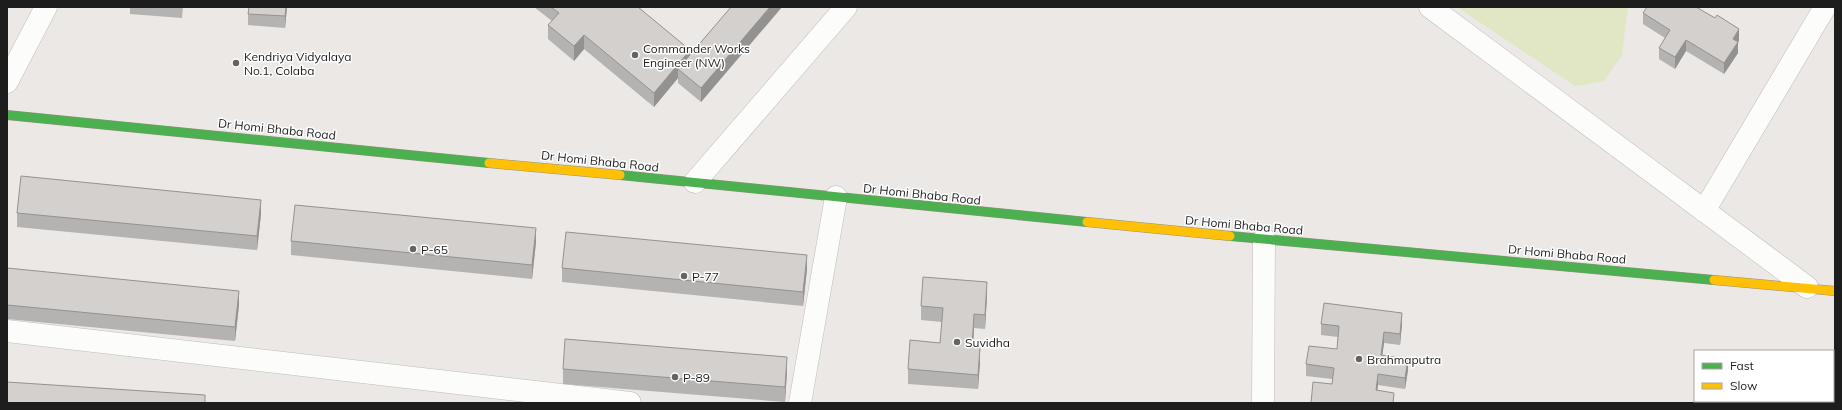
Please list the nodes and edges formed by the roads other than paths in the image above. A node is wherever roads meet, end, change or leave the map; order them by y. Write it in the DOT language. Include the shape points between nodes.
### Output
graph roads {
  1 [pos="46,7"];
  2 [pos="846,7"];
  3 [pos="1430,7"];
  4 [pos="1825,7"];
  5 [pos="7,82"];
  6 [pos="7,115"];
  7 [pos="695,182"];
  8 [pos="836,197"];
  9 [pos="1704,211"];
  10 [pos="1264,239"];
  11 [pos="1807,287"];
  12 [pos="1835,291"];
  13 [pos="7,331"];
  14 [pos="630,403"];
  15 [pos="800,403"];
  16 [pos="1264,403"];
  1 -- 5 [label="street"];
  2 -- 7 [label="street"];
  3 -- 9 [label="street"];
  4 -- 9 [label="street"];
  6 -- 7 [label="street, Dr Homi Bhaba Road"];
  7 -- 8 [label="street, Dr Homi Bhaba Road"];
  8 -- 10 [label="street, Dr Homi Bhaba Road"];
  8 -- 15 [label="street"];
  9 -- 11 [label="street"];
  10 -- 11 [label="street, Dr Homi Bhaba Road"];
  10 -- 16 [label="street"];
  11 -- 12 [label="street, Dr Homi Bhaba Road"];
  13 -- 14 [label="street"];
}
